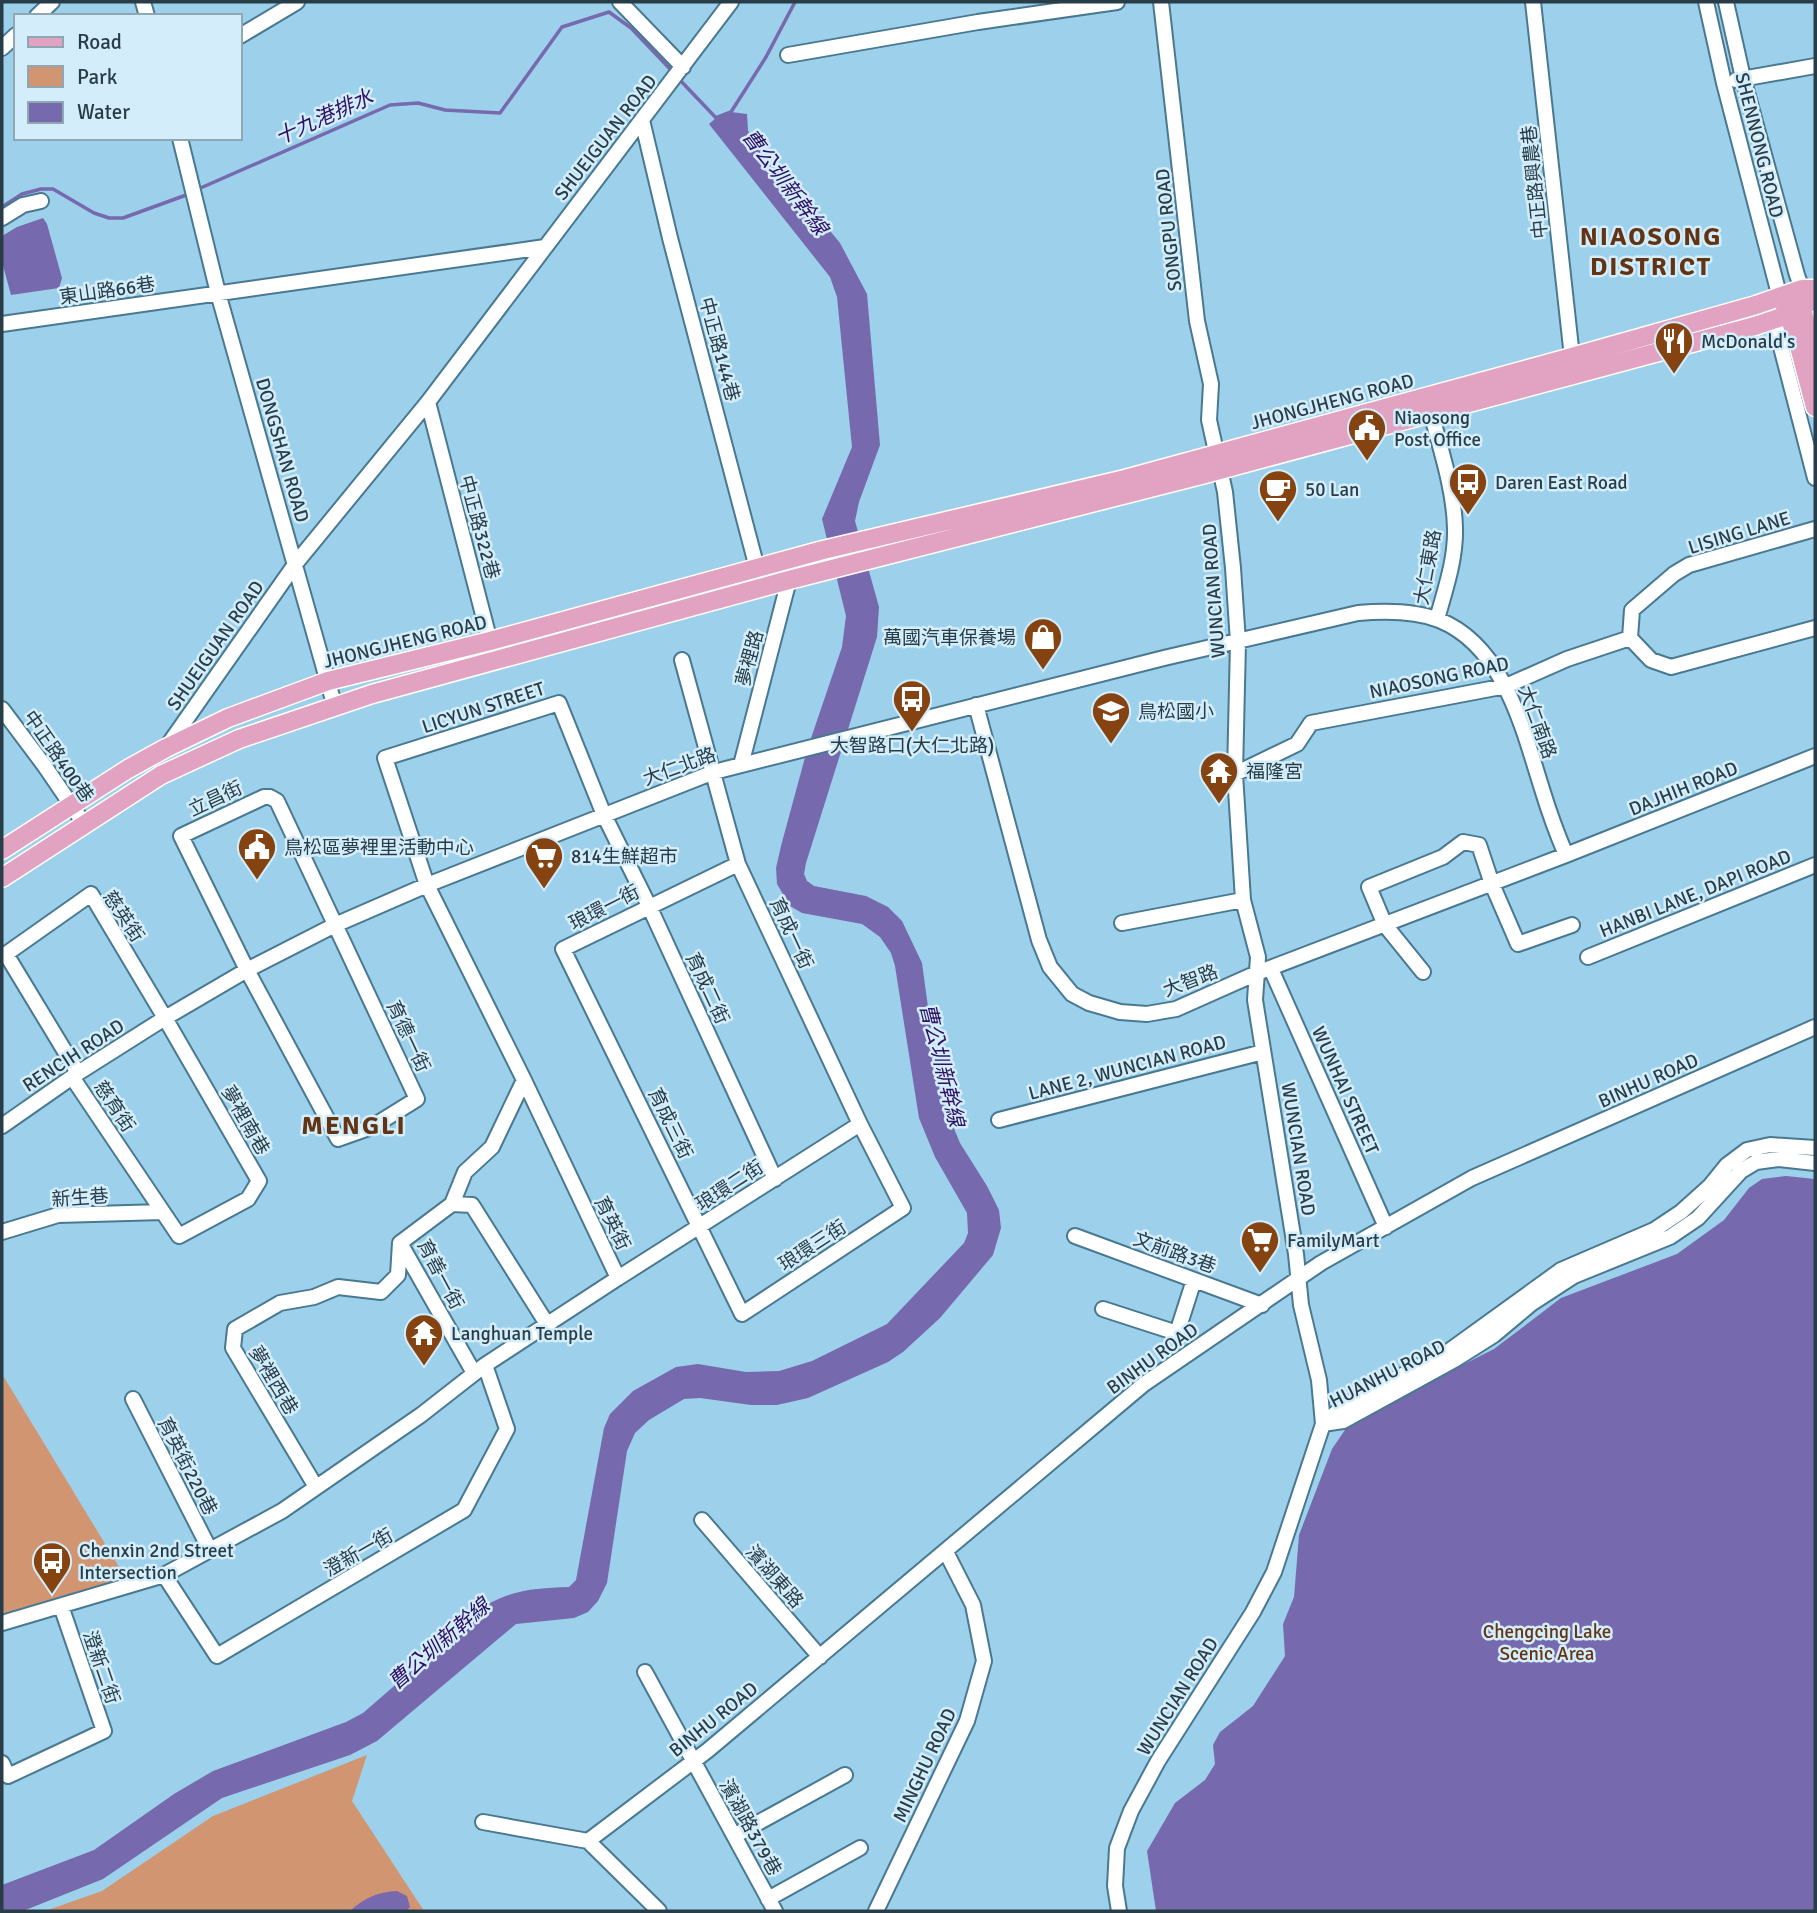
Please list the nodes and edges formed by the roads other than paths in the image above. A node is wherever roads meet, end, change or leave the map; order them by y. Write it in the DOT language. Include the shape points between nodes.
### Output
graph roads {
  1 [pos="52,2"];
  2 [pos="297,2"];
  3 [pos="620,2"];
  4 [pos="731,2"];
  5 [pos="1117,2"];
  6 [pos="1161,2"];
  7 [pos="1533,2"];
  8 [pos="1706,2"];
  9 [pos="1726,2"];
  10 [pos="39,14"];
  11 [pos="242,35"];
  12 [pos="788,55"];
  13 [pos="1815,66"];
  14 [pos="681,70"];
  15 [pos="1743,78"];
  16 [pos="1724,83"];
  17 [pos="642,120"];
  18 [pos="181,140"];
  19 [pos="41,201"];
  20 [pos="2,218"];
  21 [pos="545,247"];
  22 [pos="218,293"];
  23 [pos="1780,298"];
  24 [pos="1802,302"];
  25 [pos="2,324"];
  26 [pos="1572,357"];
  27 [pos="1815,357"];
  28 [pos="428,402"];
  29 [pos="1429,406"];
  30 [pos="1815,407"];
  31 [pos="1218,462"];
  32 [pos="1815,478"];
  33 [pos="1815,529"];
  34 [pos="783,561"];
  35 [pos="296,563"];
  36 [pos="757,568"];
  37 [pos="789,580"];
  38 [pos="765,587"];
  39 [pos="1437,619"];
  40 [pos="1815,628"];
  41 [pos="1630,638"];
  42 [pos="490,640"];
  43 [pos="1238,642"];
  44 [pos="682,660"];
  45 [pos="495,661"];
  46 [pos="327,681"];
  47 [pos="1506,686"];
  48 [pos="976,705"];
  49 [pos="335,707"];
  50 [pos="2,709"];
  51 [pos="166,748"];
  52 [pos="1815,756"];
  53 [pos="385,758"];
  54 [pos="741,765"];
  55 [pos="714,772"];
  56 [pos="1235,774"];
  57 [pos="71,806"];
  58 [pos="604,815"];
  59 [pos="85,825"];
  60 [pos="2,850"];
  61 [pos="1566,855"];
  62 [pos="738,864"];
  63 [pos="1815,865"];
  64 [pos="2,878"];
  65 [pos="1492,884"];
  66 [pos="426,885"];
  67 [pos="1242,900"];
  68 [pos="649,906"];
  69 [pos="1122,923"];
  70 [pos="335,925"];
  71 [pos="1385,925"];
  72 [pos="1572,925"];
  73 [pos="563,950"];
  74 [pos="1588,957"];
  75 [pos="247,970"];
  76 [pos="1264,971"];
  77 [pos="1423,972"];
  78 [pos="165,1018"];
  79 [pos="1815,1027"];
  80 [pos="1264,1052"];
  81 [pos="75,1075"];
  82 [pos="524,1080"];
  83 [pos="999,1120"];
  84 [pos="860,1124"];
  85 [pos="2,1126"];
  86 [pos="1815,1148"];
  87 [pos="125,1155"];
  88 [pos="1815,1163"];
  89 [pos="775,1179"];
  90 [pos="452,1204"];
  91 [pos="904,1208"];
  92 [pos="163,1212"];
  93 [pos="701,1227"];
  94 [pos="1386,1227"];
  95 [pos="2,1232"];
  96 [pos="1075,1236"];
  97 [pos="400,1243"];
  98 [pos="618,1278"];
  99 [pos="1299,1279"];
  100 [pos="1194,1280"];
  101 [pos="1262,1305"];
  102 [pos="1103,1309"];
  103 [pos="742,1314"];
  104 [pos="547,1324"];
  105 [pos="480,1369"];
  106 [pos="133,1399"];
  107 [pos="1323,1424"];
  108 [pos="316,1487"];
  109 [pos="702,1520"];
  110 [pos="210,1550"];
  111 [pos="946,1552"];
  112 [pos="164,1575"];
  113 [pos="61,1606"];
  114 [pos="2,1623"];
  115 [pos="820,1657"];
  116 [pos="645,1672"];
  117 [pos="693,1761"];
  118 [pos="2,1763"];
  119 [pos="845,1775"];
  120 [pos="483,1822"];
  121 [pos="734,1836"];
  122 [pos="588,1841"];
  123 [pos="860,1848"];
  124 [pos="772,1905"];
  125 [pos="659,1911"];
  126 [pos="876,1911"];
  127 [pos="1119,1911"];
  1 -- 10 [label="street"];
  2 -- 11 [label="street"];
  3 -- 14 [label="street"];
  4 -- 14 [label="street, SHUEIGUAN ROAD"];
  5 -- 12 [label="street"];
  6 -- 31 [label="street, SONGPU ROAD" via="1197,321 1211,384 1209,420"];
  7 -- 26 [label="street, 中正路興農巷"];
  8 -- 16 [label="street, SHENNONG ROAD"];
  9 -- 15 [label="street, SHENNONG ROAD"];
  13 -- 15 [label="street"];
  14 -- 17 [label="street, SHUEIGUAN ROAD"];
  15 -- 16 [label="street"];
  15 -- 24 [label="street, SHENNONG ROAD"];
  16 -- 23 [label="street, SHENNONG ROAD"];
  17 -- 21 [label="street, SHUEIGUAN ROAD"];
  17 -- 36 [label="street, 中正路144巷"];
  18 -- 22 [label="street, DONGSHAN ROAD"];
  19 -- 20 [label="street" via="23,205"];
  21 -- 22 [label="street, 東山路66巷"];
  21 -- 28 [label="street, SHUEIGUAN ROAD"];
  22 -- 25 [label="street, 東山路66巷"];
  22 -- 35 [label="street, DONGSHAN ROAD"];
  23 -- 24 [label="main road, JHONGJHENG ROAD"];
  23 -- 26 [label="main road, JHONGJHENG ROAD"];
  24 -- 27 [label="main road"];
  24 -- 29 [label="main road, JHONGJHENG ROAD"];
  24 -- 30 [label="main road"];
  24 -- 32 [label="street, SHENNONG ROAD"];
  26 -- 29 [label="main road, JHONGJHENG ROAD"];
  28 -- 35 [label="street, SHUEIGUAN ROAD"];
  28 -- 42 [label="street, 中正路322巷"];
  29 -- 31 [label="main road, JHONGJHENG ROAD"];
  29 -- 39 [label="street, 大仁東路" via="1455,530"];
  31 -- 34 [label="main road, JHONGJHENG ROAD" via="1125,479"];
  31 -- 37 [label="main road, JHONGJHENG ROAD"];
  31 -- 43 [label="street, WUNCIAN ROAD"];
  33 -- 41 [label="street, LISING LANE" via="1689,565 1632,610"];
  34 -- 36 [label="main road, JHONGJHENG ROAD"];
  34 -- 37 [label="street"];
  35 -- 46 [label="street, DONGSHAN ROAD"];
  35 -- 51 [label="street, SHUEIGUAN ROAD"];
  36 -- 38 [label="street, 中正路144巷"];
  36 -- 42 [label="main road, JHONGJHENG ROAD"];
  37 -- 38 [label="main road"];
  37 -- 54 [label="street, 夢裡路"];
  38 -- 45 [label="main road"];
  39 -- 43 [label="street, 大仁南路" via="1386,611 1358,613"];
  39 -- 47 [label="street, 大仁南路" via="1459,631 1483,654"];
  40 -- 41 [label="street" via="1671,667 1651,660"];
  41 -- 47 [label="street, NIAOSONG ROAD"];
  42 -- 45 [label="street, 中正路322巷"];
  42 -- 46 [label="main road, JHONGJHENG ROAD"];
  43 -- 48 [label="street, 大仁北路"];
  43 -- 56 [label="street, WUNCIAN ROAD"];
  44 -- 55 [label="street, 育成一街"];
  45 -- 49 [label="main road"];
  46 -- 49 [label="street, DONGSHAN ROAD"];
  46 -- 51 [label="main road, JHONGJHENG ROAD" via="228,718"];
  47 -- 56 [label="street, NIAOSONG ROAD" via="1311,723 1297,744"];
  47 -- 61 [label="street, 大仁南路"];
  48 -- 54 [label="street, 大仁北路"];
  48 -- 76 [label="street, 大智路" via="1039,940 1050,967 1072,994 1120,1012 1147,1014 1176,1009"];
  49 -- 59 [label="main road" via="239,739 161,775"];
  50 -- 57 [label="street, 中正路400巷"];
  51 -- 57 [label="main road, JHONGJHENG ROAD"];
  52 -- 61 [label="street, DAJHIH ROAD"];
  53 -- 58 [label="street, LICYUN STREET" via="559,703"];
  53 -- 66 [label="street, 育英街"];
  54 -- 55 [label="street, 大仁北路"];
  55 -- 58 [label="street, 大仁北路"];
  55 -- 62 [label="street, 育成一街"];
  56 -- 67 [label="street, WUNCIAN ROAD"];
  57 -- 59 [label="street, 中正路400巷"];
  57 -- 60 [label="main road, JHONGJHENG ROAD"];
  58 -- 66 [label="street, 大仁北路"];
  58 -- 68 [label="street, 育成二街"];
  59 -- 64 [label="main road"];
  61 -- 65 [label="street, 大智路"];
  62 -- 68 [label="street, 琅環一街"];
  62 -- 84 [label="street, 育成一街"];
  63 -- 74 [label="street, HANBI LANE, DAPI ROAD"];
  65 -- 71 [label="street, 大智路"];
  65 -- 71 [label="street" via="1479,845 1462,842 1443,857 1369,887"];
  65 -- 72 [label="street" via="1518,944"];
  66 -- 70 [label="street, 大仁北路"];
  66 -- 82 [label="street, 育英街"];
  67 -- 69 [label="street"];
  67 -- 76 [label="street, WUNCIAN ROAD"];
  68 -- 73 [label="street, 琅環一街"];
  68 -- 89 [label="street, 育成二街"];
  70 -- 75 [label="street, 大仁北路"];
  70 -- 75 [label="street, 立昌街" via="272,798 264,797 181,836"];
  70 -- 75 [label="street, 育德一街" via="417,1099 372,1127 338,1139"];
  71 -- 76 [label="street, 大智路"];
  71 -- 77 [label="street"];
  73 -- 93 [label="street, 育成三街"];
  75 -- 78 [label="street, 大仁北路"];
  76 -- 80 [label="street, WUNCIAN ROAD" via="1255,1000"];
  76 -- 94 [label="street, WUNHAI STREET"];
  78 -- 81 [label="street, RENCIH ROAD"];
  78 -- 81 [label="street, 慈英街" via="91,894 6,954"];
  78 -- 92 [label="street, 夢裡南巷" via="259,1181 248,1199 179,1236"];
  79 -- 94 [label="street, BINHU ROAD" via="1472,1178"];
  80 -- 83 [label="street, LANE 2, WUNCIAN ROAD"];
  80 -- 99 [label="street, WUNCIAN ROAD"];
  81 -- 85 [label="street, RENCIH ROAD"];
  81 -- 87 [label="street, 慈育街"];
  82 -- 90 [label="street" via="492,1147 465,1172"];
  82 -- 98 [label="street, 育英街"];
  84 -- 89 [label="street, 琅環二街"];
  84 -- 91 [label="street, 育成一街"];
  86 -- 107 [label="street, HUANHU ROAD" via="1770,1145 1747,1150 1663,1224 1561,1270 1449,1351 1345,1405"];
  87 -- 92 [label="street, 夢裡南巷"];
  88 -- 107 [label="street, HUANHU ROAD" via="1756,1162 1741,1171 1698,1218 1670,1237 1574,1276 1456,1359 1343,1421"];
  89 -- 93 [label="street, 琅環二街"];
  90 -- 97 [label="street, 育善一街"];
  90 -- 104 [label="street" via="472,1205"];
  91 -- 103 [label="street, 琅環三街"];
  92 -- 95 [label="street, 新生巷" via="58,1215"];
  93 -- 98 [label="street, 琅環二街"];
  93 -- 103 [label="street, 育成三街"];
  94 -- 99 [label="street, BINHU ROAD"];
  96 -- 100 [label="street, 文前路3巷"];
  97 -- 105 [label="street, 育善一街"];
  97 -- 108 [label="street, 夢裡西巷" via="398,1275 381,1292 338,1287 280,1303 235,1329 233,1348"];
  98 -- 104 [label="street, 育英街"];
  99 -- 101 [label="street, BINHU ROAD"];
  99 -- 107 [label="street, WUNCIAN ROAD"];
  100 -- 101 [label="street, 文前路3巷"];
  100 -- 102 [label="street" via="1177,1334"];
  101 -- 111 [label="street, BINHU ROAD" via="1144,1384"];
  104 -- 105 [label="street, 育英街"];
  105 -- 108 [label="street, 育英街"];
  105 -- 112 [label="street, 澄新一街" via="507,1429 464,1510 217,1656"];
  106 -- 110 [label="street, 育英街220巷"];
  107 -- 127 [label="street, WUNCIAN ROAD" via="1274,1572 1131,1811 1117,1848"];
  108 -- 110 [label="street, 育英街"];
  109 -- 115 [label="street, 濱湖東路"];
  110 -- 112 [label="street, 育英街"];
  111 -- 115 [label="street, BINHU ROAD"];
  111 -- 126 [label="street, MINGHU ROAD" via="973,1605 984,1661 967,1721"];
  112 -- 113 [label="street, 育英街"];
  113 -- 114 [label="street, 育英街"];
  113 -- 118 [label="street, 澄新二街" via="104,1731 9,1776"];
  115 -- 117 [label="street, BINHU ROAD"];
  116 -- 117 [label="street, 濱湖路379巷"];
  117 -- 121 [label="street, 濱湖路379巷"];
  117 -- 122 [label="street, BINHU ROAD"];
  119 -- 121 [label="street"];
  120 -- 122 [label="street"];
  121 -- 124 [label="street, 濱湖路379巷"];
  122 -- 125 [label="street"];
  123 -- 124 [label="street"];
}
